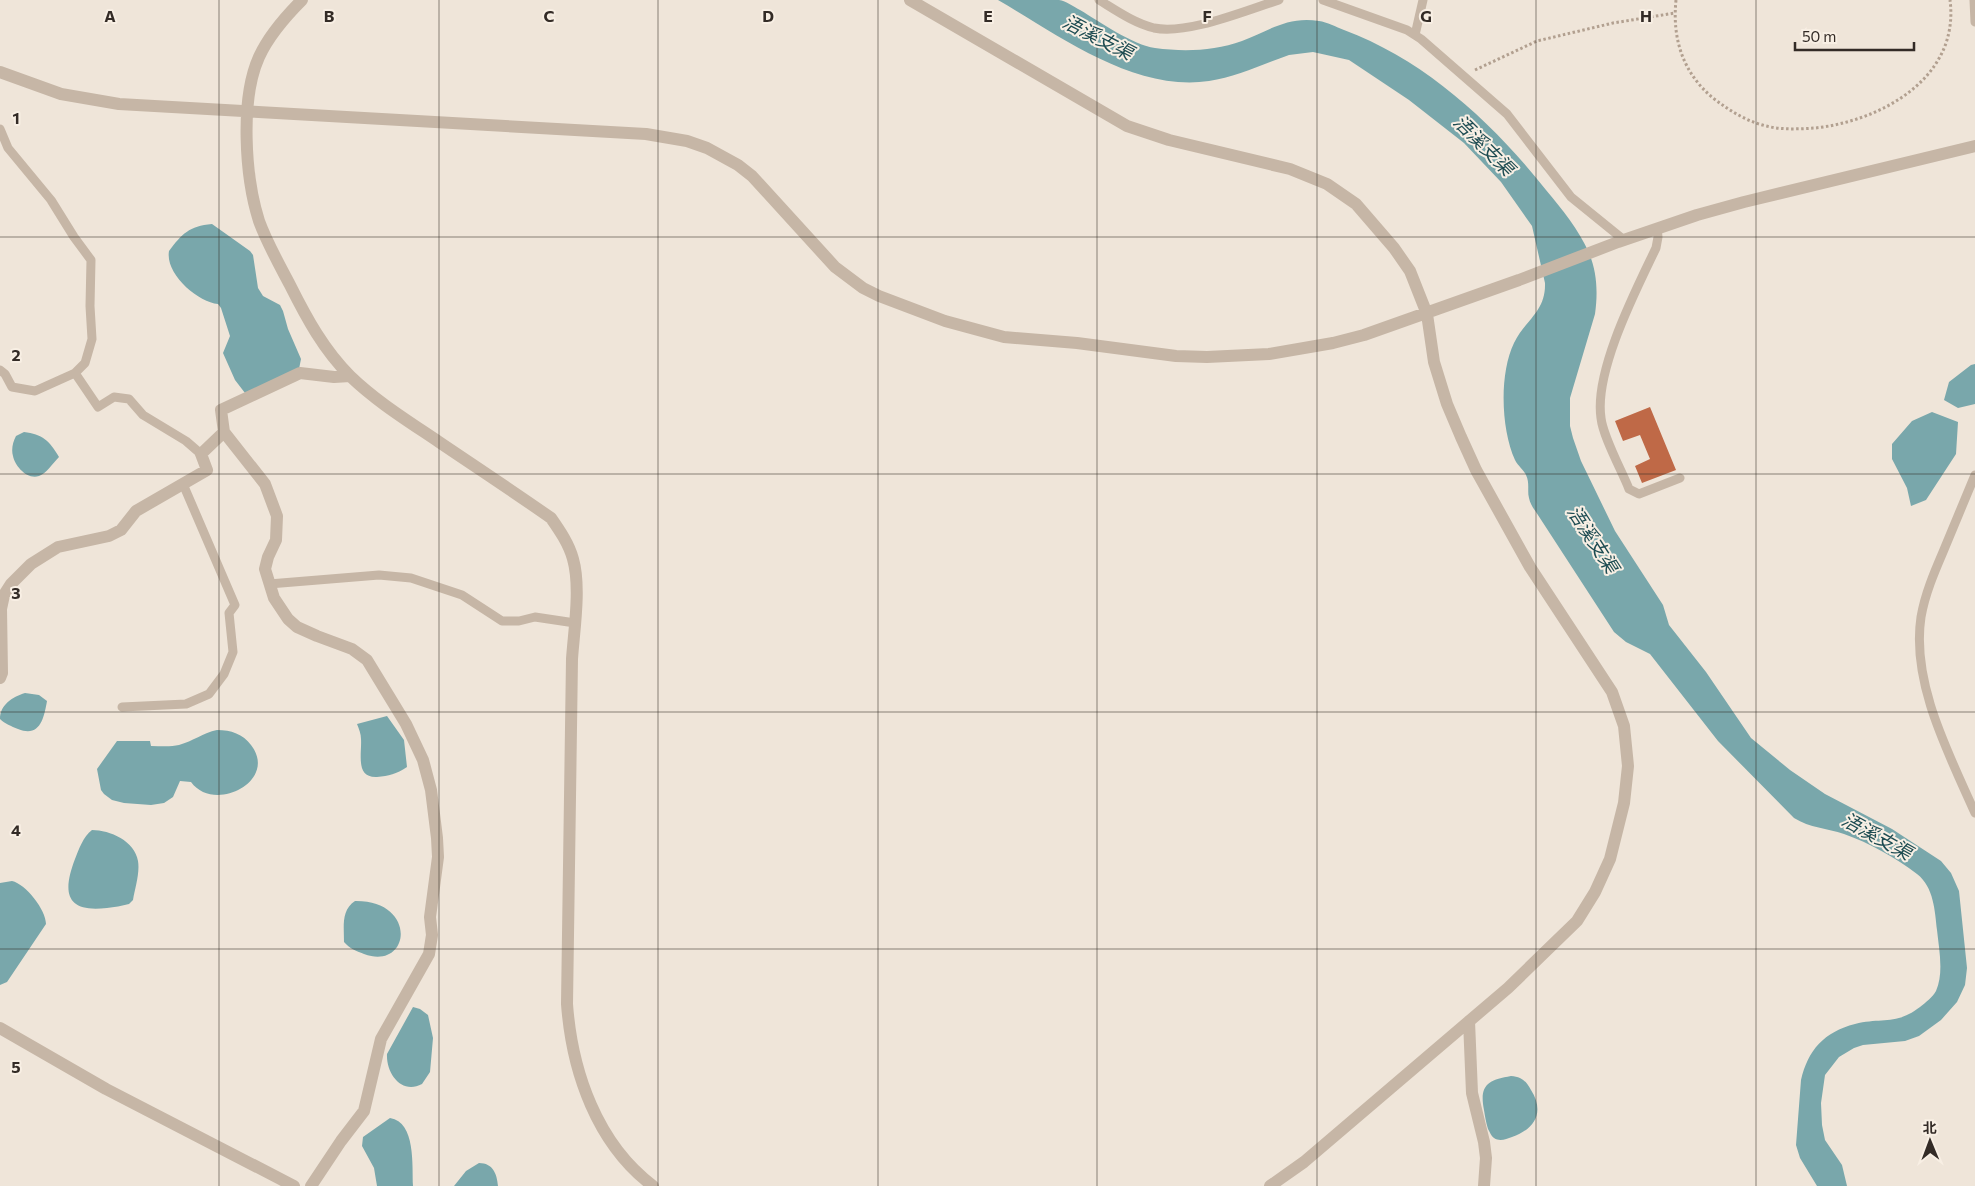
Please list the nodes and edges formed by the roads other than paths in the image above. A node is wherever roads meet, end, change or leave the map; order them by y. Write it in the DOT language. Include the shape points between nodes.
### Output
graph roads {
  1 [pos="302,0"];
  2 [pos="910,0"];
  3 [pos="1099,0"];
  4 [pos="1278,0"];
  5 [pos="1324,0"];
  6 [pos="1423,0"];
  7 [pos="1974,0"];
  8 [pos="1975,22"];
  9 [pos="1415,35"];
  10 [pos="0,72"];
  11 [pos="249,112"];
  12 [pos="0,129"];
  13 [pos="1975,146"];
  14 [pos="1657,228"];
  15 [pos="1621,241"];
  16 [pos="1427,314"];
  17 [pos="0,370"];
  18 [pos="74,373"];
  19 [pos="350,376"];
  20 [pos="224,432"];
  21 [pos="201,454"];
  22 [pos="1975,475"];
  23 [pos="1680,478"];
  24 [pos="183,484"];
  25 [pos="269,584"];
  26 [pos="575,623"];
  27 [pos="0,678"];
  28 [pos="122,706"];
  29 [pos="1975,812"];
  30 [pos="1469,1021"];
  31 [pos="0,1028"];
  32 [pos="294,1186"];
  33 [pos="311,1186"];
  34 [pos="653,1186"];
  35 [pos="1270,1186"];
  36 [pos="1484,1186"];
  1 -- 11 [label="street" via="285,17 258,58 249,93"];
  2 -- 16 [label="street" via="1127,126 1168,140 1290,169 1327,184 1356,204 1394,248 1410,271"];
  3 -- 4 [label="lane" via="1124,16 1156,28 1194,26"];
  5 -- 9 [label="lane"];
  6 -- 9 [label="lane"];
  7 -- 8 [label="lane"];
  9 -- 15 [label="lane" via="1507,114 1571,198"];
  10 -- 11 [label="street" via="38,87 90,100"];
  11 -- 16 [label="street" via="646,134 687,141 723,156 752,176 835,268 863,288 945,321 1004,337 1176,356 1236,357 1333,343"];
  11 -- 19 [label="street" via="247,159 259,220 311,326"];
  12 -- 18 [label="lane" via="8,148 51,200 91,260 92,339 85,363"];
  13 -- 14 [label="street" via="1744,202"];
  14 -- 15 [label="street"];
  14 -- 23 [label="lane" via="1656,248 1608,362 1602,385 1600,417 1629,490 1639,494"];
  15 -- 16 [label="street"];
  16 -- 30 [label="street" via="1434,362 1461,437 1530,567 1612,692 1627,746 1624,803 1613,850 1595,892 1577,921"];
  17 -- 18 [label="lane" via="12,386 35,391"];
  18 -- 21 [label="lane" via="98,407 114,397 129,399 142,415"];
  19 -- 20 [label="street" via="300,373 221,410"];
  19 -- 26 [label="street" via="390,409 551,518 573,558 576,572"];
  20 -- 21 [label="street"];
  20 -- 25 [label="street" via="265,484 277,516 276,540 265,569"];
  21 -- 24 [label="street" via="207,470"];
  22 -- 29 [label="lane" via="1930,584 1921,617 1920,638 1924,676 1934,718"];
  24 -- 27 [label="street" via="136,511 121,530 109,536 58,546 31,564 11,584 1,609"];
  24 -- 28 [label="lane" via="234,605 228,613 233,652 224,674 209,694 186,704"];
  25 -- 26 [label="lane" via="380,575 411,578 462,595 502,621 535,617"];
  25 -- 33 [label="street" via="274,598 297,627 352,649 366,660 406,724 423,760 437,838 429,954 381,1039 364,1110"];
  26 -- 34 [label="street" via="568,1023 581,1080 606,1134 627,1162"];
  30 -- 35 [label="street" via="1304,1162"];
  30 -- 36 [label="street" via="1472,1093 1486,1158"];
  31 -- 32 [label="street" via="106,1089"];
}
